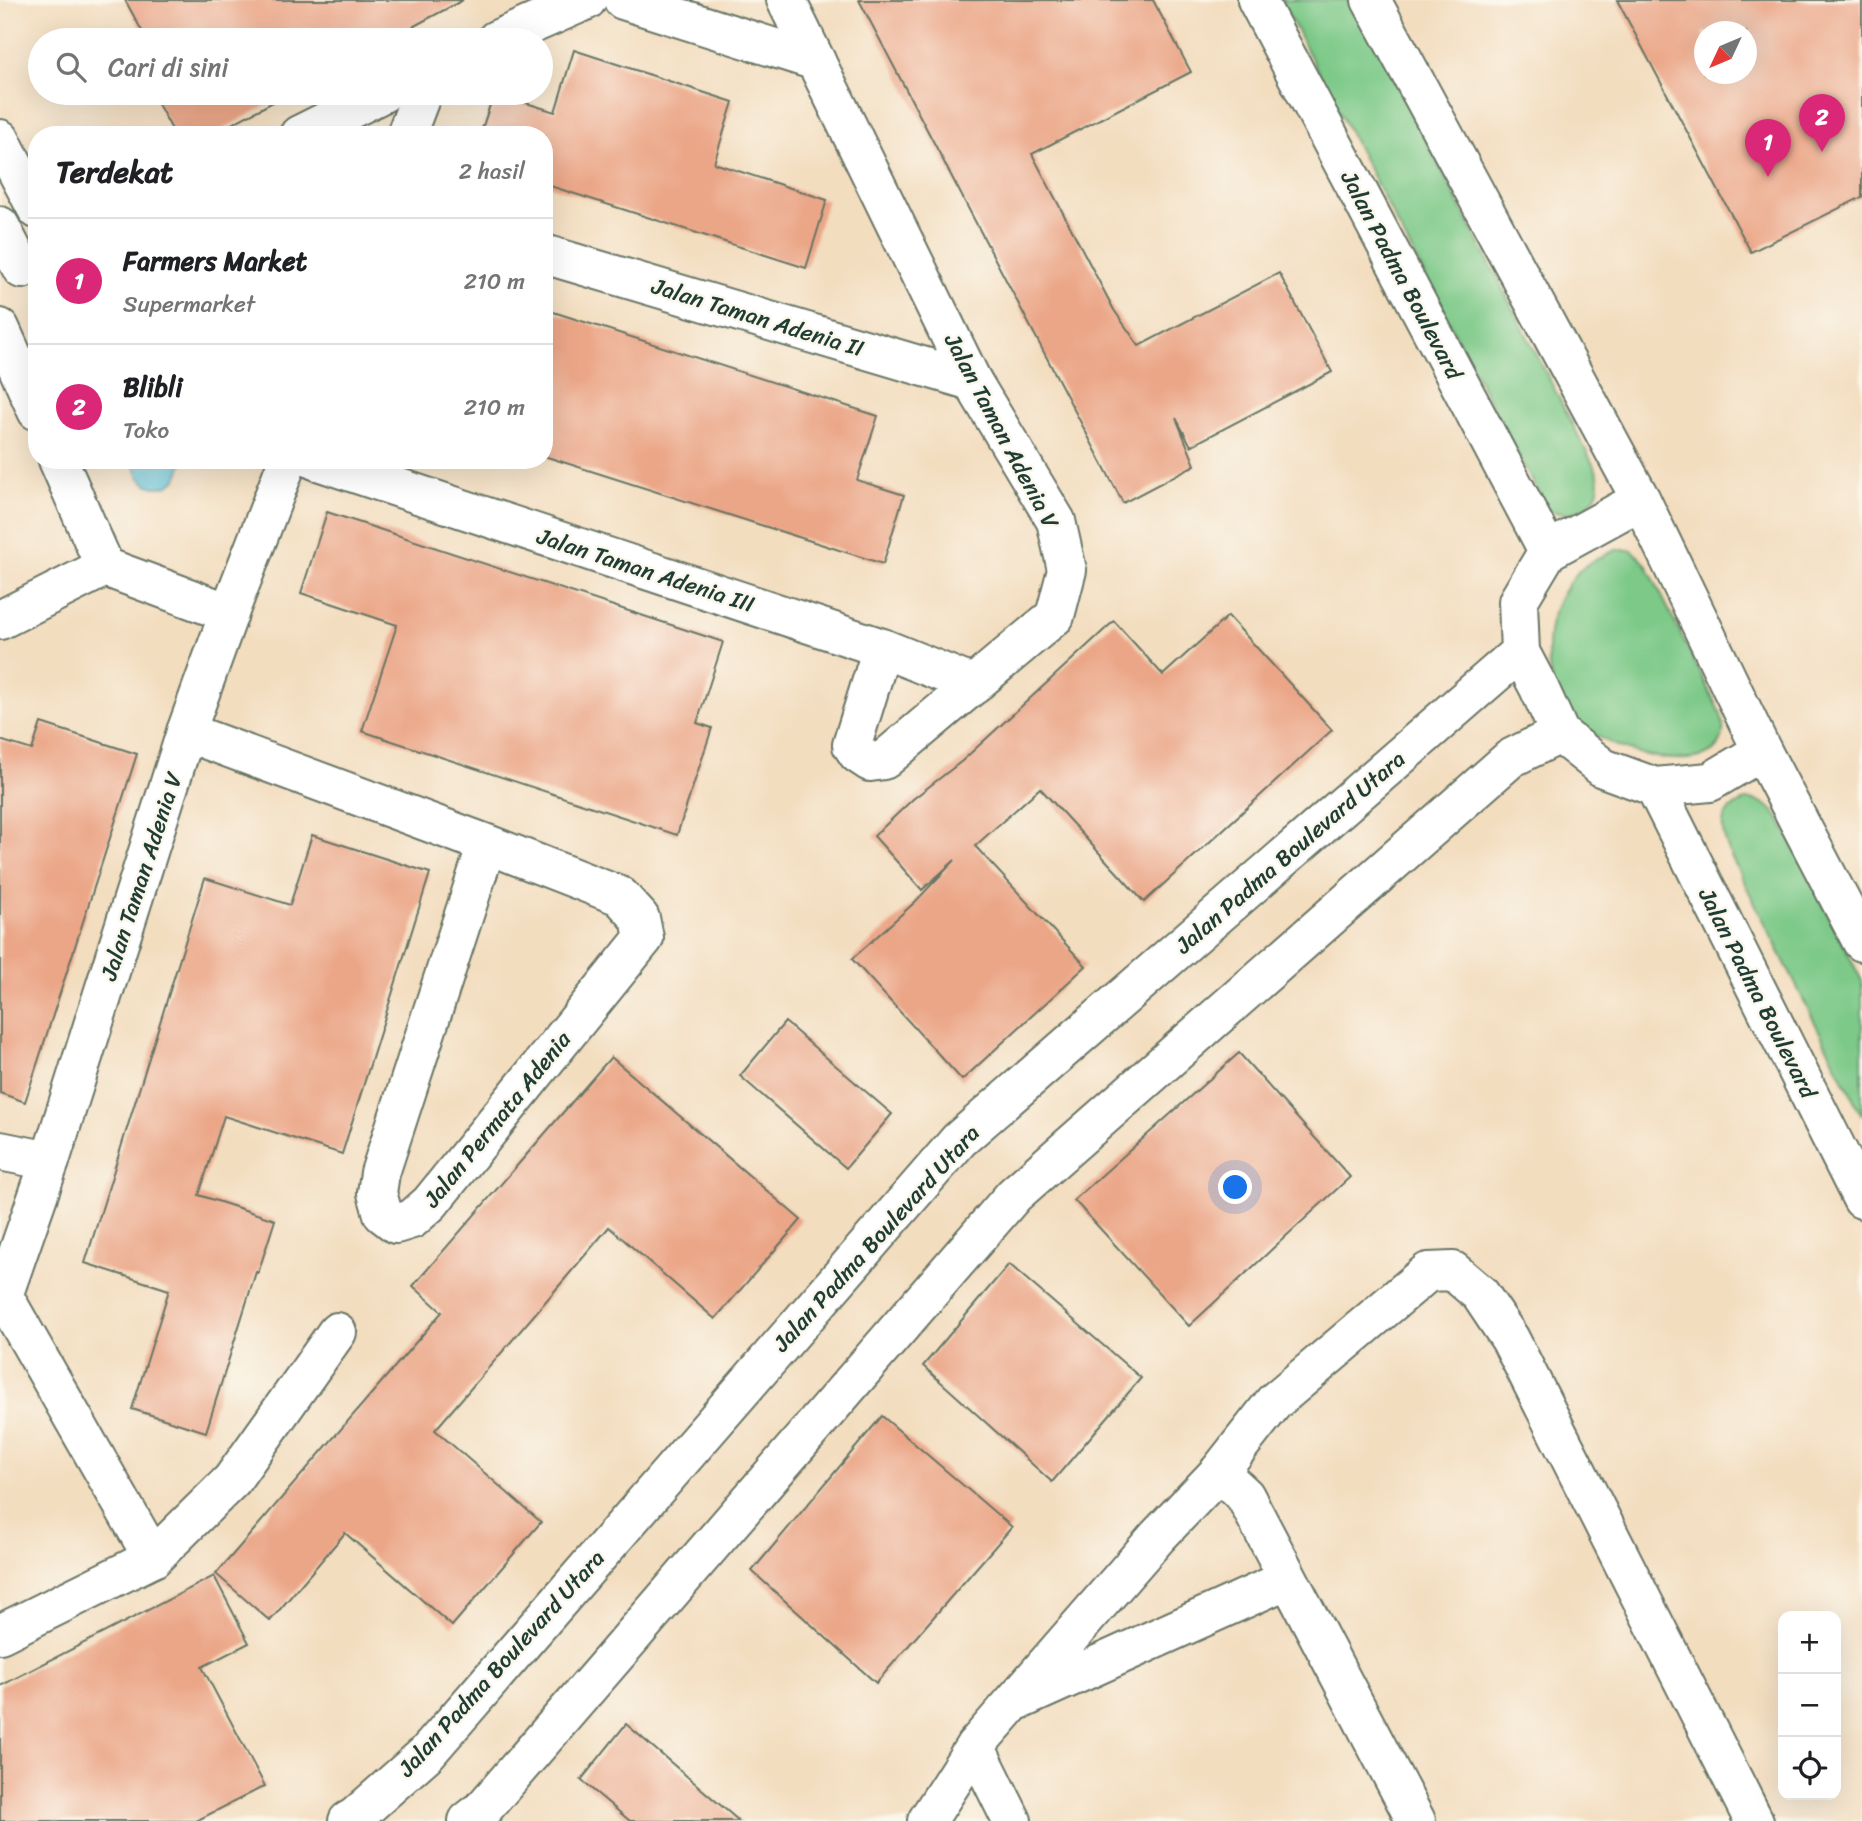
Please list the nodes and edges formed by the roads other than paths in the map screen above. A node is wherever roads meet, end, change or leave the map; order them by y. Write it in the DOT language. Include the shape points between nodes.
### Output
graph roads {
  1 [pos="587,0"];
  2 [pos="623,0"];
  3 [pos="786,0"];
  4 [pos="1257,0"];
  5 [pos="1371,0"];
  6 [pos="523,28"];
  7 [pos="816,61"];
  8 [pos="359,105"];
  9 [pos="417,105"];
  10 [pos="317,126"];
  11 [pos="409,126"];
  12 [pos="0,139"];
  13 [pos="28,192"];
  14 [pos="0,226"];
  15 [pos="553,257"];
  16 [pos="19,271"];
  17 [pos="0,328"];
  18 [pos="972,381"];
  19 [pos="28,391"];
  20 [pos="62,469"];
  21 [pos="285,469"];
  22 [pos="342,469"];
  23 [pos="1641,500"];
  24 [pos="1548,551"];
  25 [pos="105,567"];
  26 [pos="229,613"];
  27 [pos="0,620"];
  28 [pos="882,648"];
  29 [pos="1520,652"];
  30 [pos="974,685"];
  31 [pos="186,732"];
  32 [pos="1560,734"];
  33 [pos="1762,751"];
  34 [pos="1655,787"];
  35 [pos="487,844"];
  36 [pos="1862,942"];
  37 [pos="0,1151"];
  38 [pos="50,1161"];
  39 [pos="1862,1199"];
  40 [pos="5,1309"];
  41 [pos="337,1332"];
  42 [pos="1219,1472"];
  43 [pos="153,1558"];
  44 [pos="1288,1578"];
  45 [pos="0,1634"];
  46 [pos="1011,1704"];
  47 [pos="975,1746"];
  48 [pos="348,1821"];
  49 [pos="468,1821"];
  50 [pos="927,1821"];
  51 [pos="1012,1821"];
  52 [pos="1416,1821"];
  53 [pos="1754,1821"];
  1 -- 6 [label="street"];
  2 -- 7 [label="street"];
  3 -- 7 [label="street, Jalan Taman Adenia V"];
  4 -- 24 [label="street, Jalan Padma Boulevard"];
  5 -- 23 [label="street"];
  7 -- 18 [label="street, Jalan Taman Adenia V"];
  8 -- 10 [label="street"];
  9 -- 11 [label="street"];
  12 -- 13 [label="street"];
  14 -- 16 [label="street"];
  15 -- 18 [label="street, Jalan Taman Adenia II"];
  17 -- 19 [label="street"];
  18 -- 30 [label="street, Jalan Taman Adenia V" via="1056,521 1067,570 1055,616"];
  20 -- 25 [label="street"];
  21 -- 26 [label="street, Jalan Taman Adenia V"];
  22 -- 28 [label="street, Jalan Taman Adenia III"];
  23 -- 24 [label="street"];
  23 -- 33 [label="street"];
  24 -- 29 [label="street" via="1518,601"];
  25 -- 26 [label="street"];
  25 -- 27 [label="street"];
  26 -- 31 [label="street, Jalan Taman Adenia V"];
  28 -- 30 [label="street, Jalan Taman Adenia III"];
  28 -- 30 [label="street, Jalan Taman Adenia V" via="852,745 870,762 884,760"];
  29 -- 32 [label="street"];
  29 -- 48 [label="street, Jalan Padma Boulevard Utara" via="959,1140 427,1753"];
  31 -- 35 [label="street, Jalan Permata Adenia"];
  31 -- 38 [label="street, Jalan Taman Adenia V"];
  32 -- 34 [label="street" via="1603,768"];
  32 -- 49 [label="street" via="1511,758 1014,1195"];
  33 -- 34 [label="street" via="1710,782"];
  33 -- 36 [label="street"];
  34 -- 39 [label="street, Jalan Padma Boulevard"];
  35 -- 35 [label="street, Jalan Permata Adenia" via="620,896 640,918 644,938 430,1203 412,1219 396,1224 383,1214 377,1194 380,1173"];
  37 -- 38 [label="street"];
  38 -- 40 [label="street, Jalan Taman Adenia V"];
  40 -- 43 [label="street"];
  41 -- 43 [label="street" via="232,1480"];
  42 -- 44 [label="street" via="1245,1496"];
  42 -- 46 [label="street"];
  42 -- 53 [label="street" via="1274,1402 1428,1272 1453,1271 1480,1294 1510,1339"];
  43 -- 45 [label="street"];
  44 -- 46 [label="street"];
  44 -- 52 [label="street"];
  46 -- 47 [label="street"];
  47 -- 50 [label="street"];
  47 -- 51 [label="street"];
}
